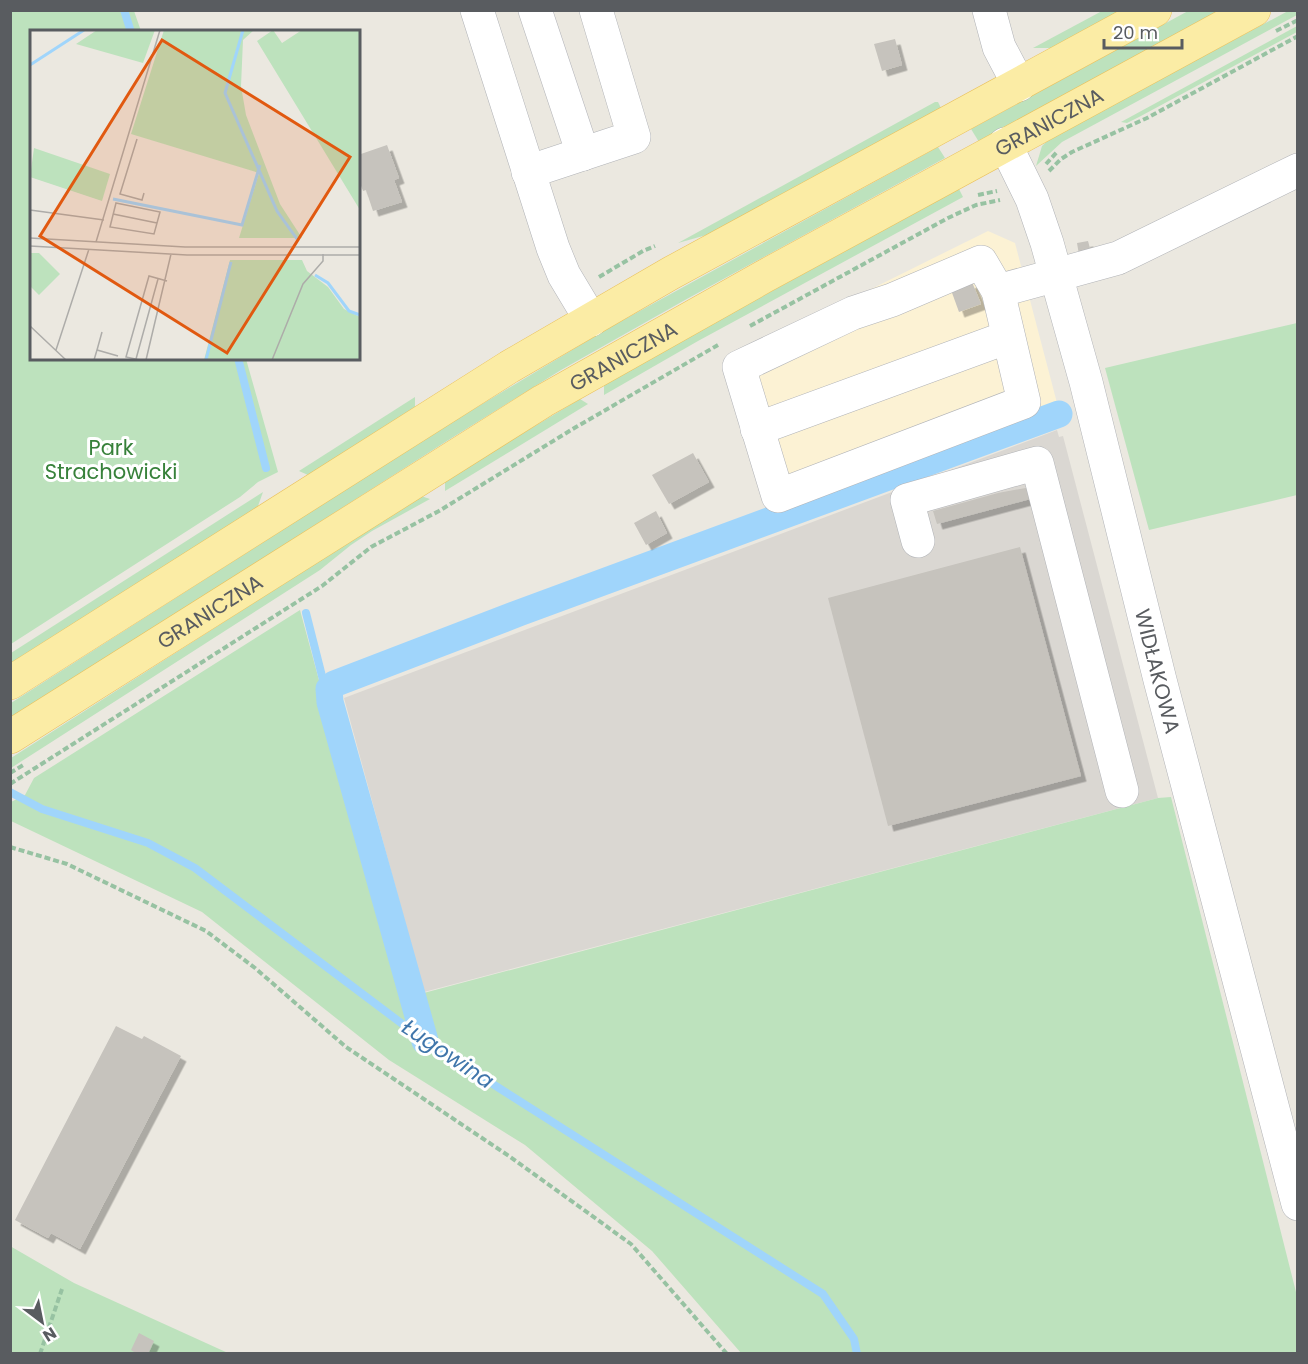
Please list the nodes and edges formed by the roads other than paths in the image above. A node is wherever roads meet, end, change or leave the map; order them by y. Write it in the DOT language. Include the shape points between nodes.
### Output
graph roads {
  1 [pos="477,10"];
  2 [pos="535,10"];
  3 [pos="596,10"];
  4 [pos="989,10"];
  5 [pos="1155,10"];
  6 [pos="1254,10"];
  7 [pos="1019,85"];
  8 [pos="1005,144"];
  9 [pos="583,154"];
  10 [pos="1298,170"];
  11 [pos="528,172"];
  12 [pos="1056,276"];
  13 [pos="998,291"];
  14 [pos="591,320"];
  15 [pos="1008,337"];
  16 [pos="757,429"];
  17 [pos="918,541"];
  18 [pos="10,683"];
  19 [pos="19,750"];
  20 [pos="1122,791"];
  21 [pos="1298,1204"];
  1 -- 11 [label="street"];
  2 -- 9 [label="street"];
  3 -- 9 [label="street" via="634,137"];
  4 -- 7 [label="street" via="999,47"];
  5 -- 7 [label="main road"];
  6 -- 8 [label="main road, GRANICZNA"];
  7 -- 14 [label="main road"];
  8 -- 12 [label="street, WIDŁAKOWA" via="1032,199"];
  8 -- 19 [label="main road, GRANICZNA" via="543,401"];
  9 -- 11 [label="street"];
  10 -- 12 [label="street" via="1118,258"];
  11 -- 14 [label="street" via="564,275"];
  12 -- 13 [label="street"];
  12 -- 21 [label="street, WIDŁAKOWA"];
  13 -- 15 [label="street"];
  13 -- 16 [label="street" via="981,262 853,313 739,367"];
  14 -- 18 [label="main road" via="509,367"];
  15 -- 16 [label="street"];
  15 -- 16 [label="street" via="1024,402 778,496"];
  17 -- 20 [label="street" via="907,500 1037,463"];
}
